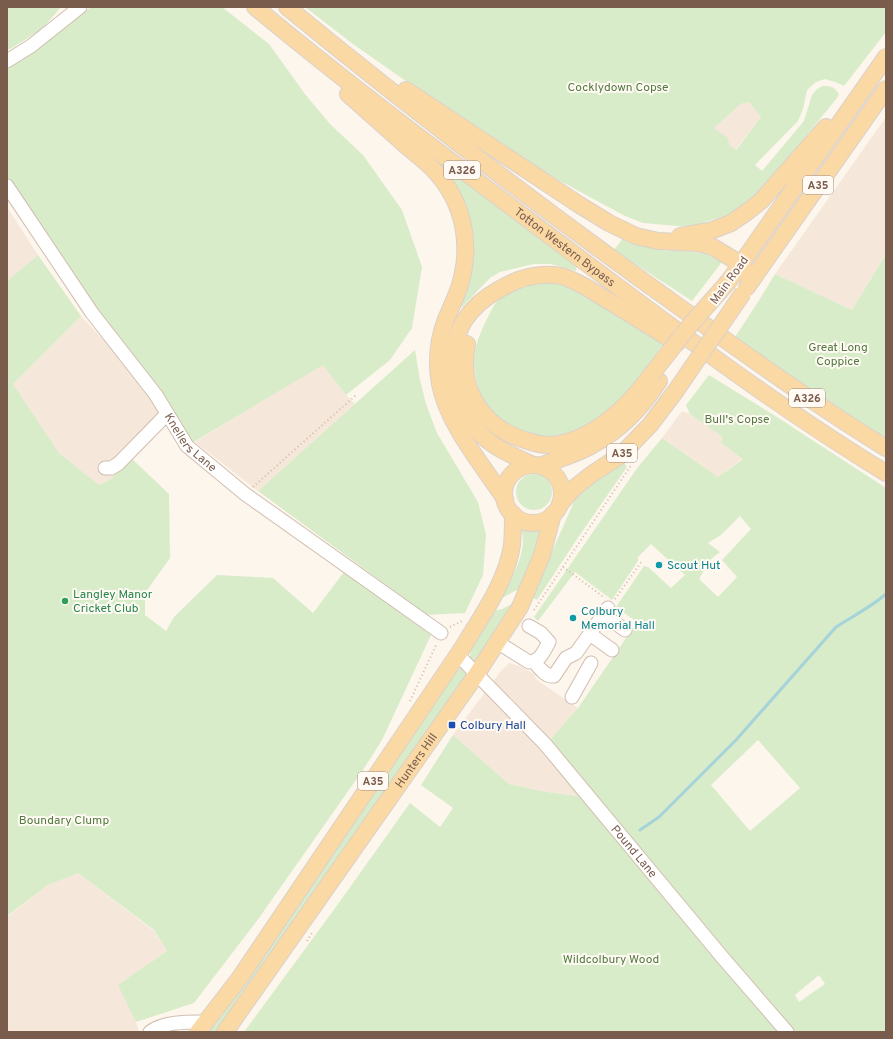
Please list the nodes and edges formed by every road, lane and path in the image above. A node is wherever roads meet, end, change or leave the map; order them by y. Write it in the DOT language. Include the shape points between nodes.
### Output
graph roads {
  1 [pos="80,7"];
  2 [pos="255,7"];
  3 [pos="287,7"];
  4 [pos="318,32"];
  5 [pos="297,42"];
  6 [pos="886,57"];
  7 [pos="7,61"];
  8 [pos="886,89"];
  9 [pos="854,101"];
  10 [pos="7,186"];
  11 [pos="636,236"];
  12 [pos="741,264"];
  13 [pos="501,288"];
  14 [pos="747,288"];
  15 [pos="655,378"];
  16 [pos="356,395"];
  17 [pos="782,405"];
  18 [pos="167,414"];
  19 [pos="886,448"];
  20 [pos="635,461"];
  21 [pos="537,465"];
  22 [pos="105,468"];
  23 [pos="886,472"];
  24 [pos="245,494"];
  25 [pos="505,499"];
  26 [pos="557,509"];
  27 [pos="513,514"];
  28 [pos="642,561"];
  29 [pos="563,566"];
  30 [pos="535,608"];
  31 [pos="608,609"];
  32 [pos="529,626"];
  33 [pos="625,630"];
  34 [pos="441,633"];
  35 [pos="590,634"];
  36 [pos="498,642"];
  37 [pos="612,650"];
  38 [pos="576,653"];
  39 [pos="458,655"];
  40 [pos="534,662"];
  41 [pos="476,675"];
  42 [pos="572,697"];
  43 [pos="202,1027"];
  44 [pos="150,1032"];
  45 [pos="225,1032"];
  46 [pos="787,1032"];
  1 -- 7 [label="street" via="31,46"];
  2 -- 5 [label="main road, Totton Western Bypass / A326"];
  3 -- 4 [label="main road, Totton Western Bypass / A326"];
  4 -- 11 [label="main road" via="578,204"];
  4 -- 19 [label="main road, Totton Western Bypass / A326" via="446,134 626,269 833,415"];
  5 -- 17 [label="main road, Totton Western Bypass / A326" via="435,150 673,328"];
  5 -- 25 [label="main road" via="332,80 434,170 452,193 465,232 465,252 460,284 441,335 438,353 440,385 452,418"];
  6 -- 9 [label="main road, Main Road / A35"];
  8 -- 14 [label="main road, Main Road / A35"];
  9 -- 11 [label="main road" via="841,109 762,200 731,223 692,235"];
  9 -- 12 [label="main road, Main Road / A35"];
  10 -- 18 [label="street, Knellers Lane" via="92,314 156,395"];
  11 -- 12 [label="main road" via="706,245"];
  12 -- 14 [label="main road" via="748,275"];
  12 -- 15 [label="main road, Main Road / A35, bridge"];
  13 -- 15 [label="main road" via="480,313 469,335 465,373 481,412 508,435 534,443 562,444 575,440 620,411 640,389"];
  13 -- 17 [label="main road" via="522,278 534,276 560,276 571,279"];
  13 -- 21 [label="main road" via="485,298 463,322 455,347 454,372 460,400 477,430 498,448"];
  14 -- 26 [label="main road, Main Road / A35, bridge" via="650,425 621,455 572,489"];
  15 -- 21 [label="main road, Main Road / A35" via="647,400 631,418 604,438 593,445"];
  16 -- 24 [label="path"];
  17 -- 23 [label="main road, Totton Western Bypass / A326"];
  18 -- 22 [label="street" via="118,464 112,468"];
  18 -- 24 [label="street, Knellers Lane" via="187,446"];
  20 -- 29 [label="path"];
  21 -- 25 [label="main road" via="525,466 511,475"];
  21 -- 26 [label="main road" via="551,471 559,480 562,496"];
  24 -- 34 [label="street, Knellers Lane"];
  25 -- 27 [label="main road"];
  26 -- 27 [label="main road" via="546,519 538,522 525,521"];
  26 -- 36 [label="main road, Hunters Hill / A35" via="542,555 520,606"];
  27 -- 39 [label="main road, Hunters Hill / A35" via="512,546 505,569 491,600"];
  28 -- 31 [label="path"];
  29 -- 30 [label="path"];
  29 -- 31 [label="path"];
  31 -- 33 [label="street"];
  31 -- 35 [label="street"];
  32 -- 40 [label="street" via="541,633 549,642"];
  35 -- 37 [label="street"];
  35 -- 38 [label="street"];
  36 -- 40 [label="street" via="529,662"];
  36 -- 41 [label="main road, Hunters Hill / A35"];
  38 -- 40 [label="street" via="566,658 554,676 545,674"];
  38 -- 42 [label="street" via="595,666"];
  39 -- 41 [label="street, Pound Lane"];
  39 -- 43 [label="main road, Hunters Hill / A35" via="239,979"];
  41 -- 45 [label="main road, Hunters Hill / A35"];
  41 -- 46 [label="street, Pound Lane" via="545,744"];
  43 -- 44 [label="street" via="185,1022 156,1028"];
}
